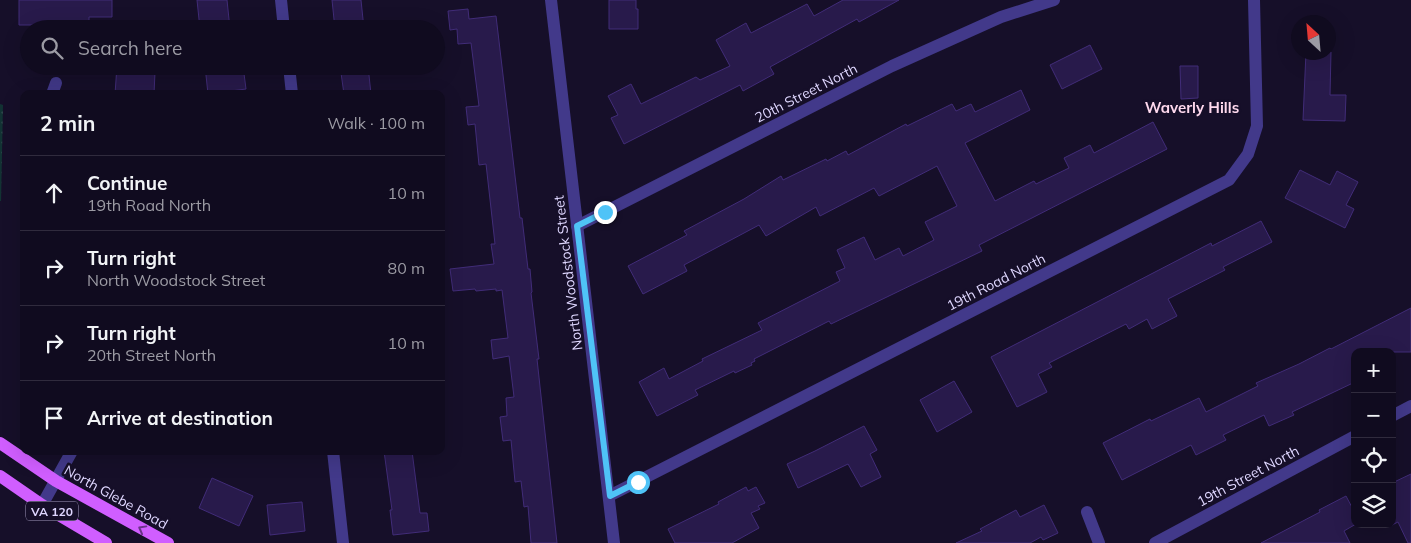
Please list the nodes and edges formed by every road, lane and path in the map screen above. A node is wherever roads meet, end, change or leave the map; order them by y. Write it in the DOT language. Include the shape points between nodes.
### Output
graph roads {
  1 [pos="281,0"];
  2 [pos="551,0"];
  3 [pos="1054,0"];
  4 [pos="1254,0"];
  5 [pos="283,20"];
  6 [pos="290,75"];
  7 [pos="292,90"];
  8 [pos="577,226"];
  9 [pos="1411,406"];
  10 [pos="1396,414"];
  11 [pos="1351,438"];
  12 [pos="0,443"];
  13 [pos="70,455"];
  14 [pos="332,455"];
  15 [pos="0,476"];
  16 [pos="56,481"];
  17 [pos="610,496"];
  18 [pos="42,505"];
  19 [pos="1087,512"];
  20 [pos="106,543"];
  21 [pos="168,543"];
  22 [pos="343,543"];
  23 [pos="614,543"];
  24 [pos="1099,543"];
  25 [pos="1156,543"];
  1 -- 5 [label="street"];
  2 -- 8 [label="street, North Woodstock Street"];
  3 -- 8 [label="street, 20th Street North" via="1001,17 892,66"];
  4 -- 17 [label="street, 19th Road North" via="1257,126 1248,154 1229,180"];
  6 -- 7 [label="street"];
  8 -- 17 [label="street, North Woodstock Street"];
  9 -- 10 [label="street"];
  11 -- 25 [label="street, 19th Street North"];
  12 -- 16 [label="main road, North Glebe Road / VA 120"];
  13 -- 16 [label="street"];
  14 -- 22 [label="street"];
  15 -- 18 [label="main road, VA 120"];
  16 -- 18 [label="street"];
  21 -- 16 [label="main road, North Glebe Road / VA 120, one-way"];
  17 -- 23 [label="street, North Woodstock Street"];
  18 -- 20 [label="main road, VA 120"];
  19 -- 24 [label="street"];
}
